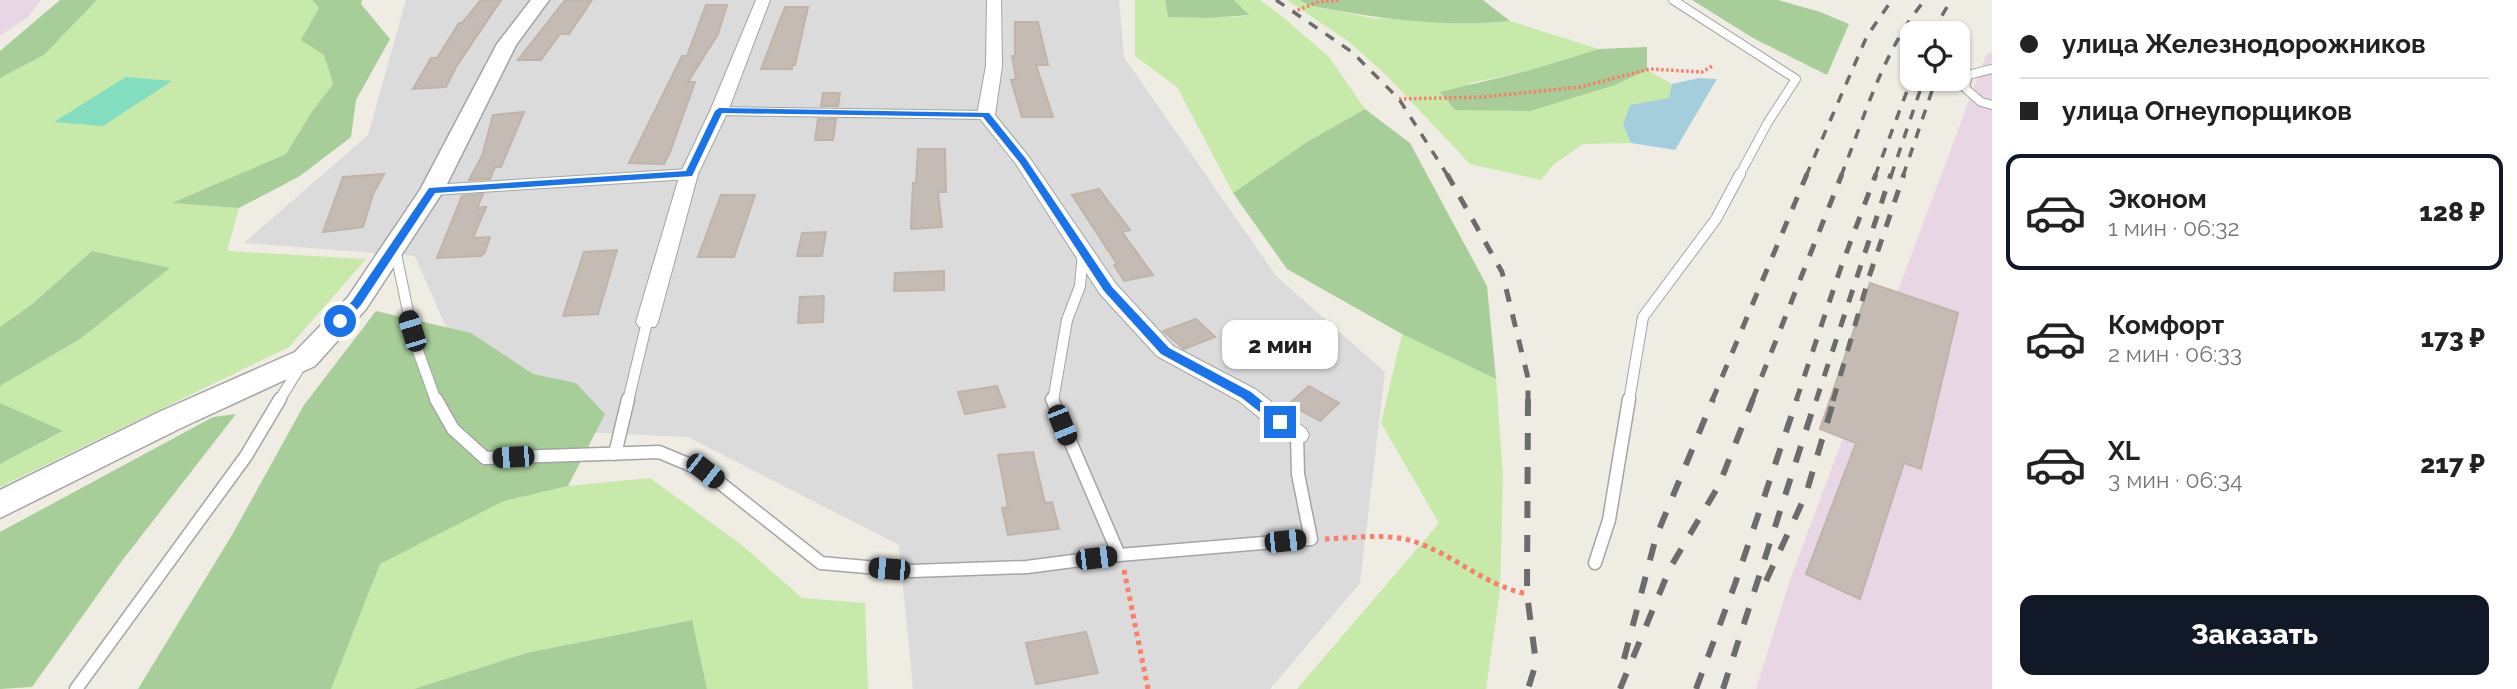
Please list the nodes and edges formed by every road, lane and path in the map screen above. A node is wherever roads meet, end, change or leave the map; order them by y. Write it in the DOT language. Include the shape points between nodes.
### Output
graph roads {
  1 [pos="540,0"];
  2 [pos="763,0"];
  3 [pos="994,0"];
  4 [pos="1341,0"];
  5 [pos="1673,0"];
  6 [pos="1293,12"];
  7 [pos="1714,65"];
  8 [pos="1992,69"];
  9 [pos="1399,99"];
  10 [pos="1992,105"];
  11 [pos="719,111"];
  12 [pos="986,115"];
  13 [pos="689,174"];
  14 [pos="432,190"];
  15 [pos="394,247"];
  16 [pos="1083,249"];
  17 [pos="647,322"];
  18 [pos="304,359"];
  19 [pos="1297,435"];
  20 [pos="615,454"];
  21 [pos="0,505"];
  22 [pos="1311,539"];
  23 [pos="1119,555"];
  24 [pos="1595,563"];
  25 [pos="1527,594"];
  26 [pos="76,689"];
  27 [pos="1148,689"];
  1 -- 14 [label="street" via="507,44"];
  2 -- 11 [label="street"];
  3 -- 12 [label="street" via="994,66"];
  4 -- 6 [label="path" via="1318,2"];
  5 -- 24 [label="lane" via="1796,79 1716,219 1643,317 1609,520"];
  7 -- 9 [label="path" via="1702,72 1650,69 1580,87 1483,97"];
  8 -- 10 [label="lane" via="1968,75 1965,88"];
  11 -- 12 [label="lane"];
  11 -- 13 [label="street"];
  12 -- 16 [label="street"];
  13 -- 14 [label="lane"];
  13 -- 17 [label="street"];
  14 -- 15 [label="street"];
  15 -- 18 [label="street" via="357,303"];
  15 -- 20 [label="lane" via="401,293 428,380 450,425 485,458"];
  16 -- 19 [label="street" via="1108,289 1165,351 1247,395"];
  16 -- 23 [label="lane" via="1080,286 1067,320 1052,399"];
  17 -- 20 [label="lane"];
  18 -- 21 [label="street"];
  18 -- 26 [label="lane" via="246,456"];
  19 -- 22 [label="lane" via="1298,474"];
  20 -- 23 [label="lane" via="659,452 705,471 821,563 912,571 1027,567"];
  22 -- 23 [label="lane"];
  22 -- 25 [label="path" via="1415,542 1488,584"];
  23 -- 27 [label="path"];
}
